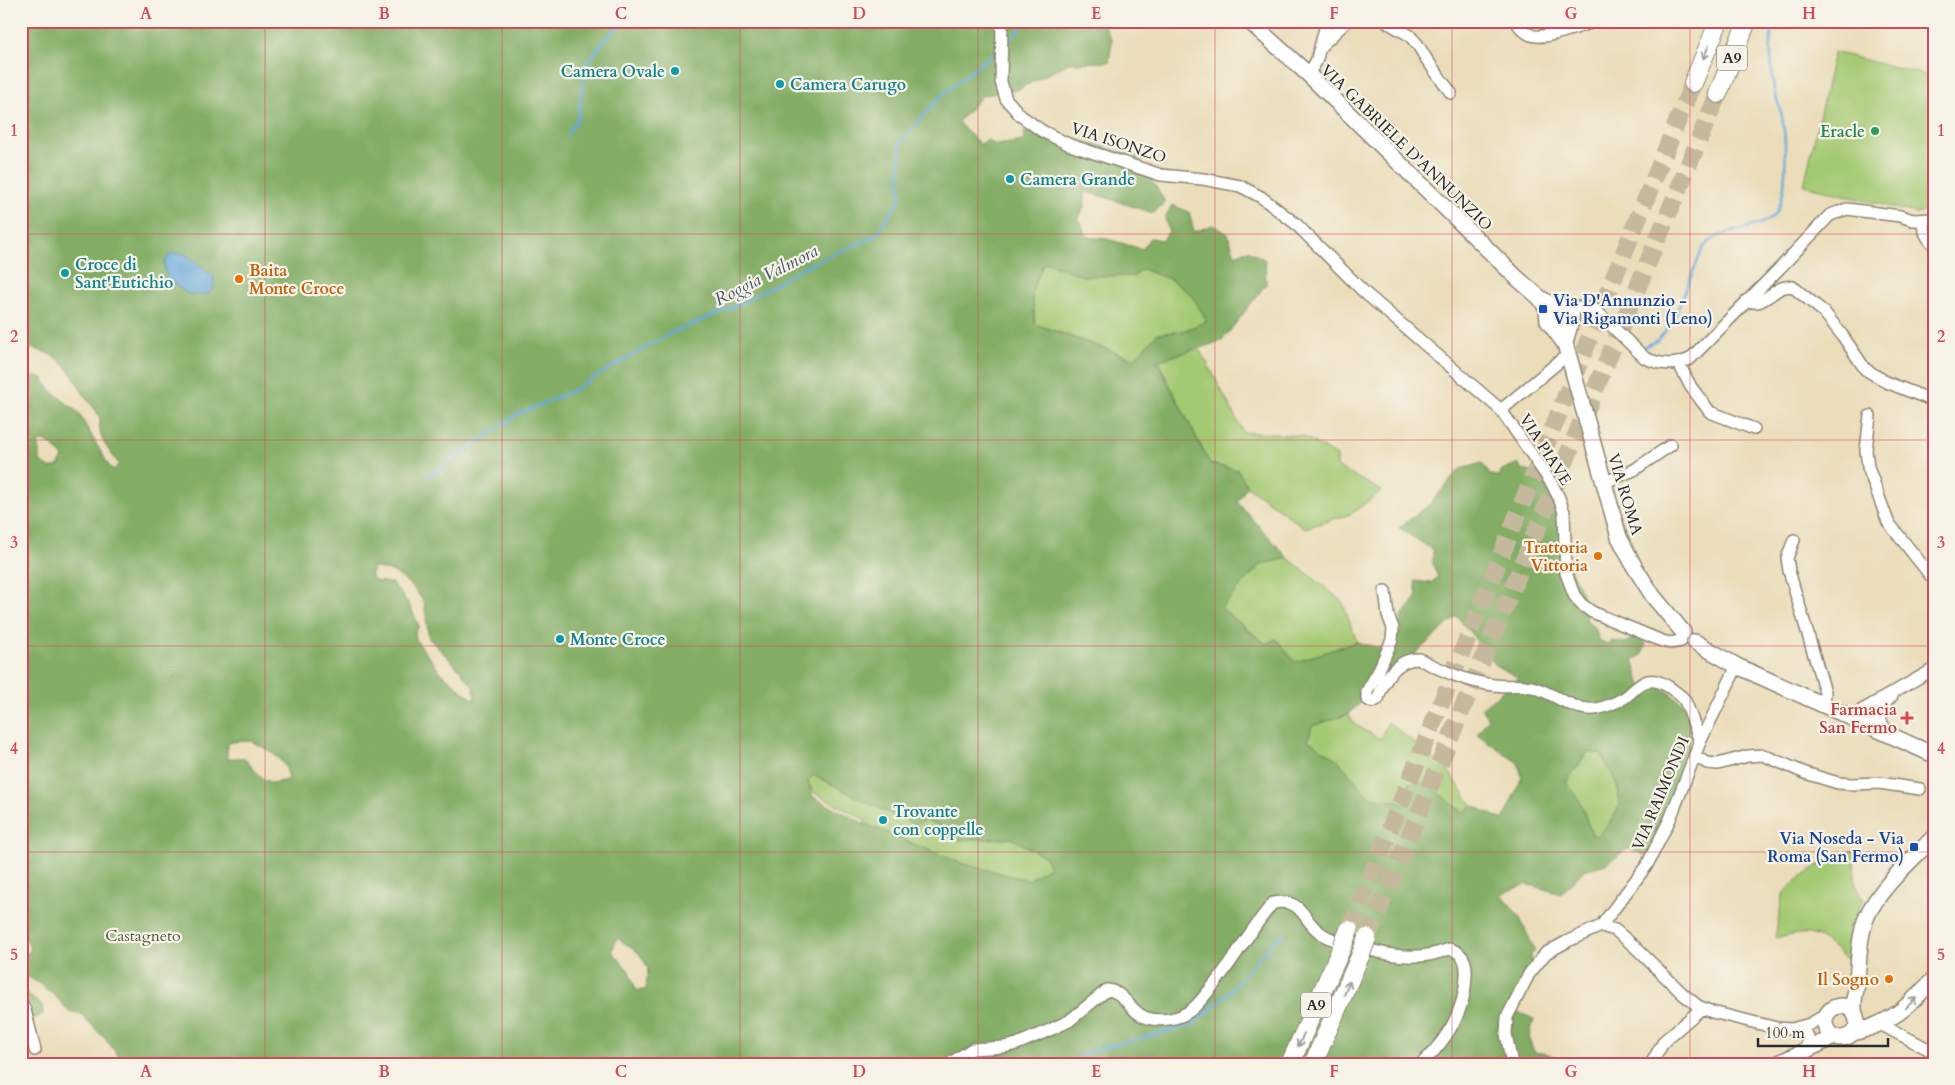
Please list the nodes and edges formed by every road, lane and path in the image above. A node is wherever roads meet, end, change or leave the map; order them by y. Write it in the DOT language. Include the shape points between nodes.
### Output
graph roads {
  1 [pos="1002,21"];
  2 [pos="1249,21"];
  3 [pos="1327,21"];
  4 [pos="1347,21"];
  5 [pos="1385,21"];
  6 [pos="1516,21"];
  7 [pos="1597,21"];
  8 [pos="1719,21"];
  9 [pos="1747,21"];
  10 [pos="1319,48"];
  11 [pos="1308,74"];
  12 [pos="1693,83"];
  13 [pos="1451,93"];
  14 [pos="1718,94"];
  15 [pos="1928,220"];
  16 [pos="1934,244"];
  17 [pos="1364,292"];
  18 [pos="1747,300"];
  19 [pos="1562,311"];
  20 [pos="1567,350"];
  21 [pos="1679,364"];
  22 [pos="1934,401"];
  23 [pos="1501,410"];
  24 [pos="1870,416"];
  25 [pos="1754,429"];
  26 [pos="1671,445"];
  27 [pos="1603,482"];
  28 [pos="1794,540"];
  29 [pos="1934,580"];
  30 [pos="1385,591"];
  31 [pos="1686,638"];
  32 [pos="1737,666"];
  33 [pos="1934,669"];
  34 [pos="1896,692"];
  35 [pos="1824,705"];
  36 [pos="1850,717"];
  37 [pos="1896,738"];
  38 [pos="1700,742"];
  39 [pos="1934,755"];
  40 [pos="1694,756"];
  41 [pos="1920,789"];
  42 [pos="1934,837"];
  43 [pos="1601,926"];
  44 [pos="1349,930"];
  45 [pos="1364,946"];
  46 [pos="1858,962"];
  47 [pos="1932,982"];
  48 [pos="21,1003"];
  49 [pos="1702,1008"];
  50 [pos="1855,1014"];
  51 [pos="1880,1024"];
  52 [pos="1805,1026"];
  53 [pos="1828,1026"];
  54 [pos="1853,1032"];
  55 [pos="35,1050"];
  56 [pos="1807,1051"];
  57 [pos="1934,1052"];
  58 [pos="1793,1061"];
  59 [pos="949,1064"];
  60 [pos="1290,1064"];
  61 [pos="1312,1064"];
  62 [pos="1420,1064"];
  63 [pos="1512,1064"];
  64 [pos="1651,1064"];
  65 [pos="1777,1064"];
  1 -- 17 [label="street, VIA ISONZO" via="1001,82 1011,106 1020,116 1070,145 1138,168 1161,175 1203,178 1240,186 1261,197 1296,224"];
  2 -- 11 [label="main road, VIA GABRIELE D'ANNUNZIO"];
  3 -- 10 [label="street"];
  4 -- 10 [label="street"];
  5 -- 13 [label="street" via="1409,35"];
  6 -- 7 [label="street" via="1531,35 1542,37"];
  8 -- 12 [label="highway, A9, one-way"];
  9 -- 14 [label="highway, A9"];
  10 -- 11 [label="street" via="1316,62"];
  11 -- 19 [label="main road, VIA GABRIELE D'ANNUNZIO"];
  15 -- 16 [label="street" via="1925,233"];
  15 -- 18 [label="street" via="1857,210 1838,211 1830,215"];
  17 -- 23 [label="street, VIA PIAVE"];
  18 -- 21 [label="street" via="1690,359"];
  18 -- 22 [label="street" via="1758,302 1781,287 1793,287 1824,312 1865,369 1886,382"];
  19 -- 20 [label="main road"];
  19 -- 20 [label="main road" via="1548,321"];
  19 -- 21 [label="street" via="1594,309 1645,358 1662,364"];
  20 -- 23 [label="street" via="1561,360"];
  20 -- 27 [label="main road, VIA ROMA"];
  21 -- 25 [label="street" via="1710,412"];
  23 -- 31 [label="street, VIA PIAVE" via="1559,498 1564,512 1566,573 1581,604 1592,612 1670,644"];
  24 -- 29 [label="street" via="1866,450 1868,467 1888,522"];
  26 -- 27 [label="street" via="1634,470"];
  27 -- 31 [label="main road, VIA ROMA" via="1619,537 1634,566"];
  28 -- 35 [label="street" via="1787,558 1789,571 1825,692"];
  30 -- 38 [label="street" via="1393,628 1392,640 1367,691 1367,699 1372,702 1378,699 1381,686 1392,671 1414,659 1465,680 1532,687 1560,701 1594,709 1617,702 1651,680 1660,682 1683,699"];
  31 -- 32 [label="main road, VIA ROMA"];
  32 -- 35 [label="main road, VIA ROMA"];
  32 -- 38 [label="street, VIA RAIMONDI"];
  33 -- 34 [label="street"];
  34 -- 36 [label="street"];
  34 -- 37 [label="street" via="1880,710 1880,718 1883,727"];
  35 -- 36 [label="main road, VIA ROMA"];
  36 -- 37 [label="main road, VIA ROMA"];
  37 -- 39 [label="main road, VIA ROMA"];
  38 -- 40 [label="street, VIA RAIMONDI"];
  40 -- 41 [label="street" via="1707,763 1718,764 1763,755 1838,783 1879,783"];
  40 -- 43 [label="street, VIA RAIMONDI" via="1670,819 1647,865"];
  42 -- 46 [label="main road" via="1879,895 1866,918"];
  43 -- 49 [label="street" via="1615,930"];
  43 -- 63 [label="street" via="1546,953 1529,974 1511,1006 1506,1025"];
  44 -- 60 [label="highway, A9, one-way, bridge"];
  61 -- 45 [label="highway, A9, one-way"];
  46 -- 50 [label="main road" via="1853,1005"];
  46 -- 53 [label="main road"];
  51 -- 47 [label="main road, one-way" via="1904,1010"];
  48 -- 55 [label="street"];
  49 -- 52 [label="street" via="1777,1028"];
  49 -- 64 [label="street" via="1664,1041"];
  50 -- 53 [label="main road" via="1846,1006"];
  50 -- 54 [label="main road" via="1857,1025"];
  51 -- 54 [label="main road"];
  51 -- 57 [label="street"];
  52 -- 53 [label="street"];
  52 -- 56 [label="street"];
  53 -- 54 [label="main road" via="1843,1038"];
  53 -- 56 [label="main road"];
  56 -- 58 [label="main road"];
  58 -- 65 [label="main road"];
  59 -- 62 [label="street" via="972,1049 1017,1044 1052,1029 1069,1021 1107,990 1120,994 1146,1018 1180,1016 1202,1000 1273,903 1282,902 1291,902 1299,908 1313,927 1328,937 1373,951 1395,956 1428,955 1450,949 1461,955 1467,970 1466,993 1460,1011 1434,1051"];
}
